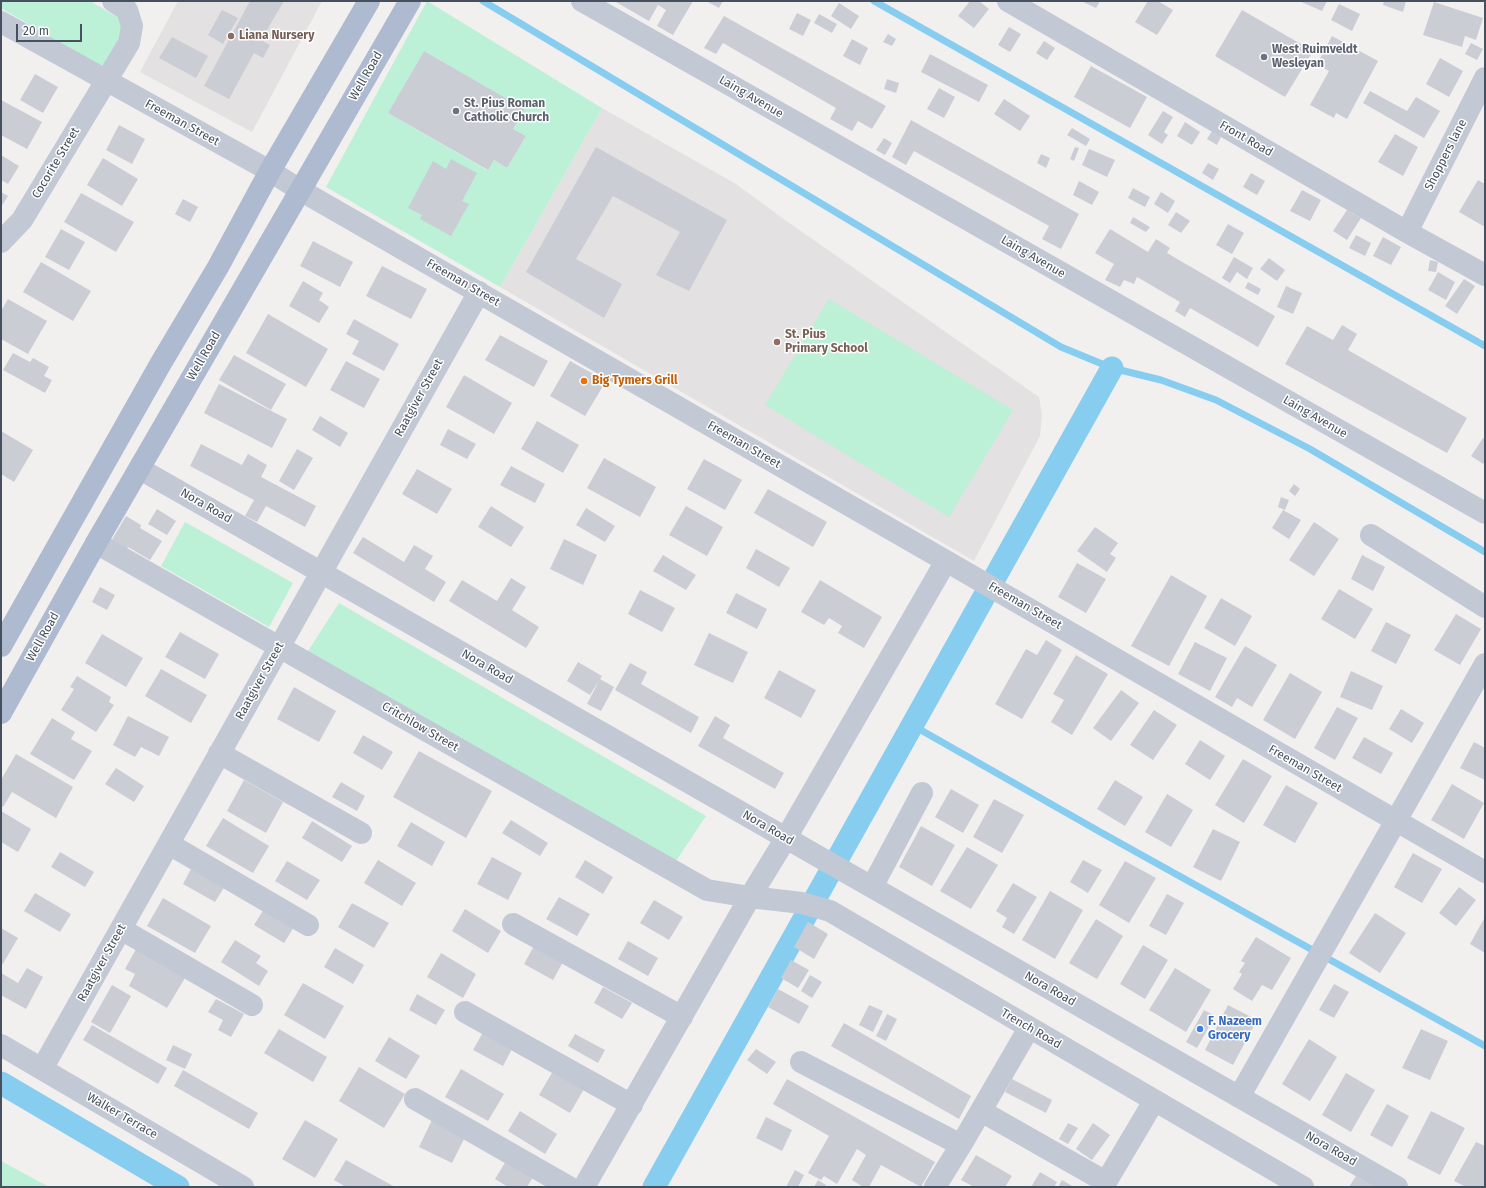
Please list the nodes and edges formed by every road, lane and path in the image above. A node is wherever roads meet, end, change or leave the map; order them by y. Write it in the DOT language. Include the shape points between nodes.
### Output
graph roads {
  1 [pos="113,1"];
  2 [pos="369,1"];
  3 [pos="410,1"];
  4 [pos="582,1"];
  5 [pos="1008,1"];
  6 [pos="1,22"];
  7 [pos="1485,78"];
  8 [pos="105,80"];
  9 [pos="270,171"];
  10 [pos="300,190"];
  11 [pos="1408,232"];
  12 [pos="1,242"];
  13 [pos="1485,275"];
  14 [pos="478,292"];
  15 [pos="140,469"];
  16 [pos="1485,513"];
  17 [pos="1371,535"];
  18 [pos="96,543"];
  19 [pos="946,561"];
  20 [pos="321,572"];
  21 [pos="1485,607"];
  22 [pos="1,646"];
  23 [pos="279,647"];
  24 [pos="1485,664"];
  25 [pos="1,713"];
  26 [pos="220,753"];
  27 [pos="922,793"];
  28 [pos="1394,821"];
  29 [pos="361,833"];
  30 [pos="786,838"];
  31 [pos="169,844"];
  32 [pos="1485,872"];
  33 [pos="872,887"];
  34 [pos="750,897"];
  35 [pos="513,924"];
  36 [pos="308,925"];
  37 [pos="121,929"];
  38 [pos="252,1005"];
  39 [pos="465,1012"];
  40 [pos="682,1017"];
  41 [pos="1029,1028"];
  42 [pos="1,1045"];
  43 [pos="801,1062"];
  44 [pos="42,1069"];
  45 [pos="1239,1097"];
  46 [pos="415,1099"];
  47 [pos="1154,1101"];
  48 [pos="632,1104"];
  49 [pos="981,1111"];
  50 [pos="961,1145"];
  51 [pos="1104,1184"];
  52 [pos="243,1187"];
  53 [pos="569,1187"];
  54 [pos="584,1187"];
  55 [pos="935,1187"];
  56 [pos="1303,1187"];
  57 [pos="1397,1187"];
  1 -- 8 [label="street, Cocorite Street" via="127,10 132,26 129,43"];
  2 -- 9 [label="main road"];
  3 -- 10 [label="main road, Well Road"];
  4 -- 16 [label="street, Laing Avenue"];
  5 -- 11 [label="street, Front Road"];
  6 -- 8 [label="street, Freeman Street"];
  7 -- 11 [label="street, Shoppers lane"];
  8 -- 9 [label="street, Freeman Street"];
  8 -- 12 [label="street, Cocorite Street" via="22,220"];
  9 -- 10 [label="street, Freeman Street"];
  9 -- 22 [label="main road" via="218,267"];
  10 -- 14 [label="street, Freeman Street"];
  10 -- 15 [label="main road, Well Road"];
  11 -- 13 [label="street, Front Road"];
  14 -- 19 [label="street, Freeman Street"];
  14 -- 20 [label="street, Raatgiver Street"];
  15 -- 18 [label="main road, Well Road"];
  15 -- 20 [label="street, Nora Road"];
  17 -- 21 [label="street"];
  18 -- 23 [label="street, Critchlow Street"];
  18 -- 25 [label="main road, Well Road"];
  19 -- 28 [label="street, Freeman Street"];
  19 -- 30 [label="street"];
  20 -- 23 [label="street, Raatgiver Street"];
  20 -- 30 [label="street, Nora Road"];
  23 -- 26 [label="street, Raatgiver Street"];
  23 -- 34 [label="street, Critchlow Street" via="706,890"];
  24 -- 28 [label="street"];
  26 -- 29 [label="street"];
  26 -- 31 [label="street, Raatgiver Street"];
  27 -- 33 [label="street"];
  28 -- 32 [label="street, Freeman Street"];
  28 -- 45 [label="street"];
  30 -- 33 [label="street, Nora Road"];
  30 -- 34 [label="street"];
  31 -- 36 [label="street"];
  31 -- 37 [label="street, Raatgiver Street"];
  33 -- 45 [label="street, Nora Road"];
  34 -- 40 [label="street"];
  34 -- 41 [label="street, Trench Road" via="802,903 830,911"];
  35 -- 40 [label="street"];
  37 -- 38 [label="street"];
  37 -- 44 [label="street, Raatgiver Street"];
  39 -- 48 [label="street"];
  40 -- 48 [label="street"];
  41 -- 47 [label="street, Trench Road"];
  41 -- 49 [label="street"];
  42 -- 44 [label="street, Walker Terrace"];
  43 -- 50 [label="street"];
  44 -- 52 [label="street, Walker Terrace"];
  45 -- 57 [label="street, Nora Road"];
  46 -- 53 [label="street"];
  47 -- 51 [label="street"];
  47 -- 56 [label="street, Trench Road"];
  48 -- 54 [label="street"];
  49 -- 50 [label="street"];
  49 -- 51 [label="street"];
  50 -- 55 [label="street"];
}
